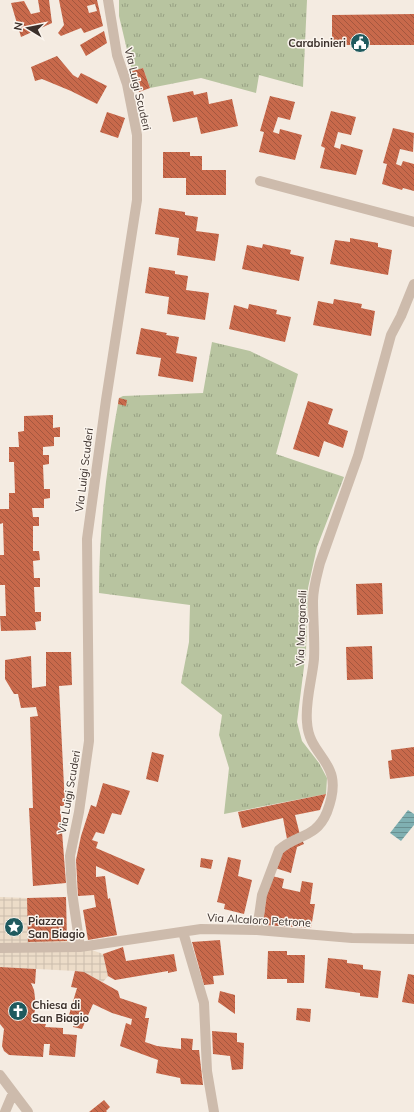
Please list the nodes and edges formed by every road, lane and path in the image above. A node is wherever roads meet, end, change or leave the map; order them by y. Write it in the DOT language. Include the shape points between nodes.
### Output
graph roads {
  1 [pos="108,0"];
  2 [pos="260,181"];
  3 [pos="414,222"];
  4 [pos="414,284"];
  5 [pos="257,930"];
  6 [pos="183,932"];
  7 [pos="414,939"];
  8 [pos="80,947"];
  9 [pos="0,948"];
  10 [pos="0,1075"];
  11 [pos="14,1093"];
  12 [pos="5,1112"];
  13 [pos="28,1112"];
  14 [pos="214,1112"];
  1 -- 8 [label="street, Via Luigi Scuderi" via="117,55 127,84 137,135 137,200 87,539 89,741 70,856"];
  2 -- 3 [label="street"];
  4 -- 5 [label="street, Via Manganelli" via="391,335 358,456 316,580 313,600 314,659 307,724 310,737 330,768 333,781 331,798 318,826 308,835 284,845 279,850 262,895"];
  5 -- 6 [label="street, Via Alcaloro Petrone" via="201,929"];
  5 -- 7 [label="street, Via Alcaloro Petrone" via="352,938"];
  6 -- 8 [label="street, Via Alcaloro Petrone"];
  6 -- 14 [label="street" via="204,1003 208,1071"];
  8 -- 9 [label="street, Via Alcaloro Petrone"];
  10 -- 11 [label="street"];
  11 -- 12 [label="street"];
  11 -- 13 [label="street"];
}
